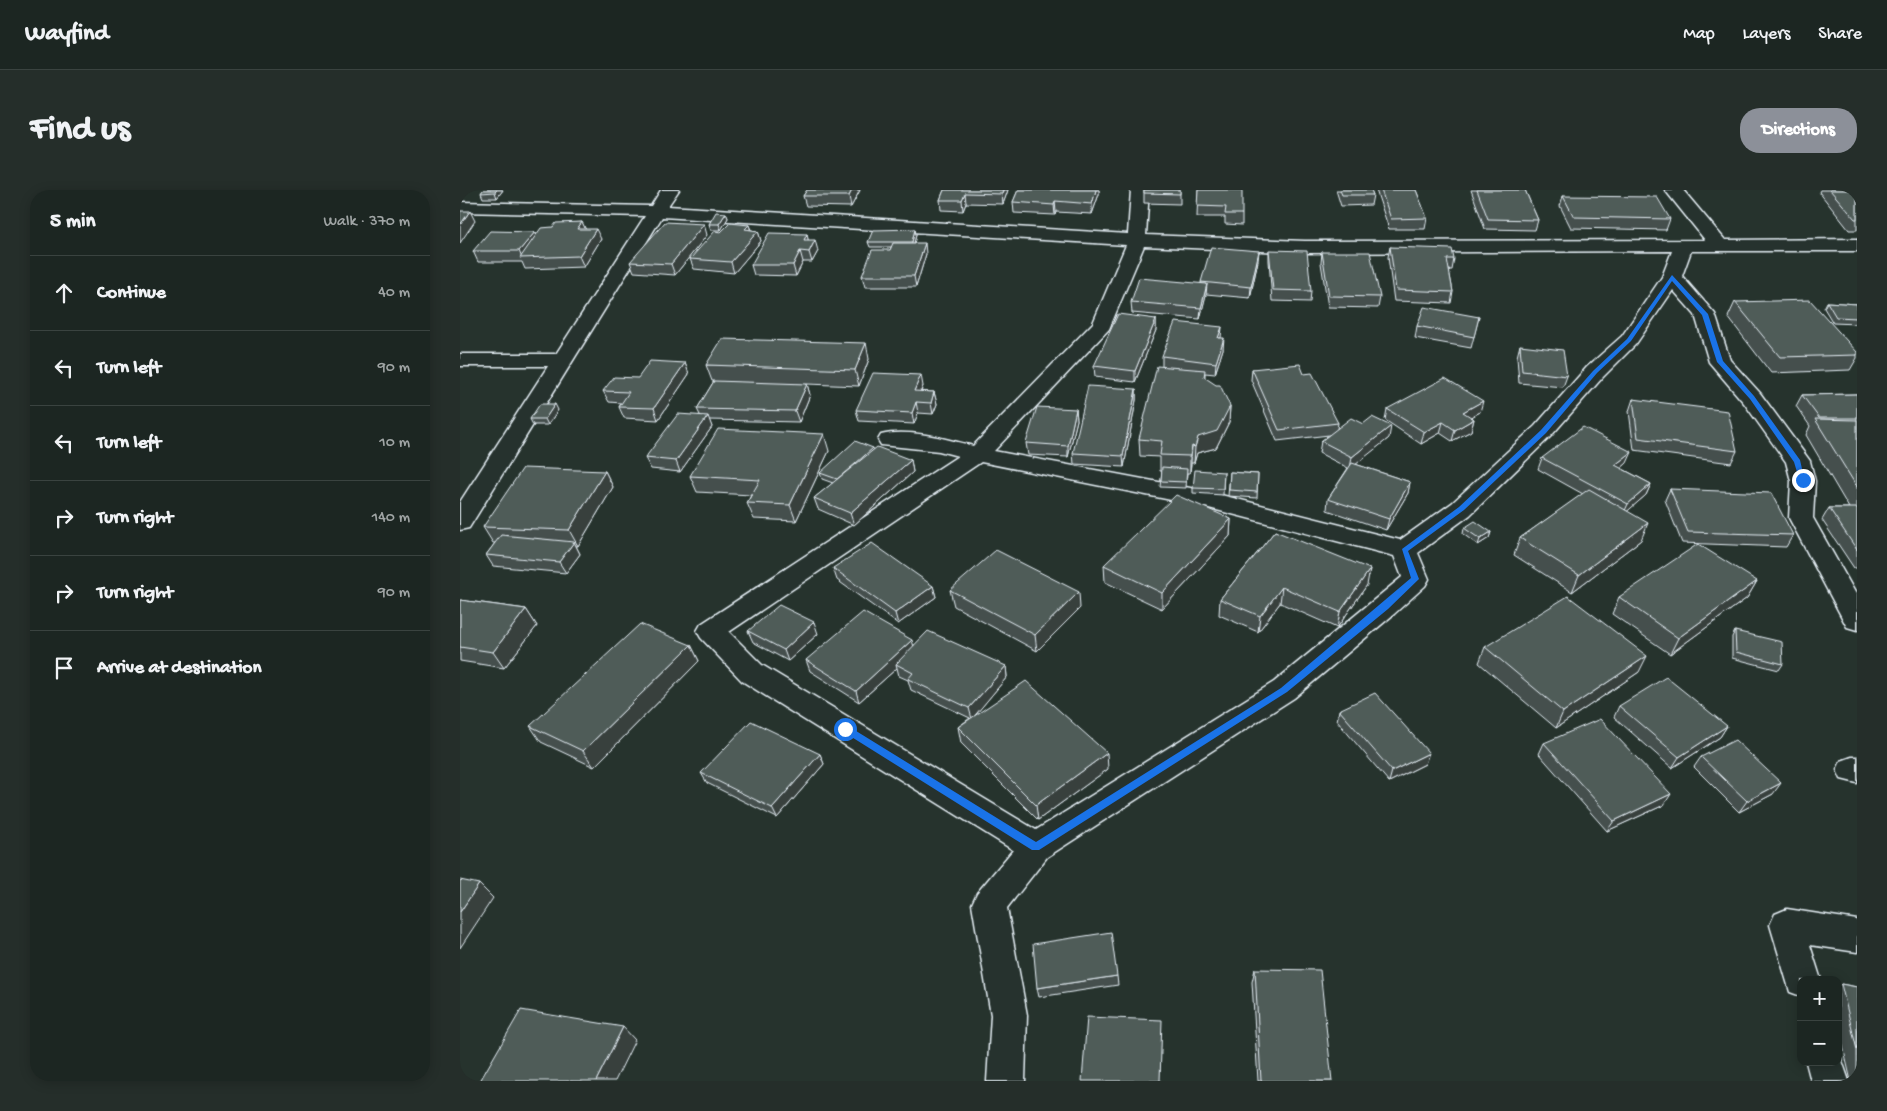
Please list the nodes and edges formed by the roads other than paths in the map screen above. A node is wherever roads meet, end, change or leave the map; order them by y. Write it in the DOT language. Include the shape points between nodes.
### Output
graph roads {
  1 [pos="670,190"];
  2 [pos="1140,190"];
  3 [pos="1674,190"];
  4 [pos="460,207"];
  5 [pos="657,211"];
  6 [pos="1136,240"];
  7 [pos="1684,245"];
  8 [pos="1719,245"];
  9 [pos="1857,245"];
  10 [pos="1672,277"];
  11 [pos="460,360"];
  12 [pos="561,360"];
  13 [pos="888,440"];
  14 [pos="978,454"];
  15 [pos="460,522"];
  16 [pos="1404,550"];
  17 [pos="1857,620"];
  18 [pos="1036,847"];
  19 [pos="1857,936"];
  20 [pos="1802,976"];
  21 [pos="1826,1066"];
  22 [pos="1006,1081"];
  23 [pos="1830,1081"];
  1 -- 5 [label="street"];
  2 -- 6 [label="street"];
  3 -- 8 [label="street"];
  4 -- 5 [label="street"];
  5 -- 6 [label="street" via="796,212"];
  5 -- 12 [label="street"];
  6 -- 7 [label="street" via="1305,247"];
  6 -- 14 [label="street" via="1102,325"];
  7 -- 8 [label="street"];
  7 -- 10 [label="street"];
  8 -- 9 [label="street"];
  10 -- 16 [label="street" via="1629,340 1595,372 1543,431 1461,509"];
  10 -- 17 [label="street" via="1705,314 1720,362 1752,398 1798,461 1803,480 1801,518"];
  11 -- 12 [label="street"];
  12 -- 15 [label="street"];
  13 -- 14 [label="street" via="939,444"];
  14 -- 16 [label="street" via="1201,498"];
  14 -- 18 [label="street" via="711,631 752,673"];
  16 -- 18 [label="street" via="1416,579 1284,690"];
  18 -- 22 [label="street" via="989,904 1009,1015"];
  19 -- 20 [label="street" via="1787,925"];
  21 -- 23 [label="street"];
}
